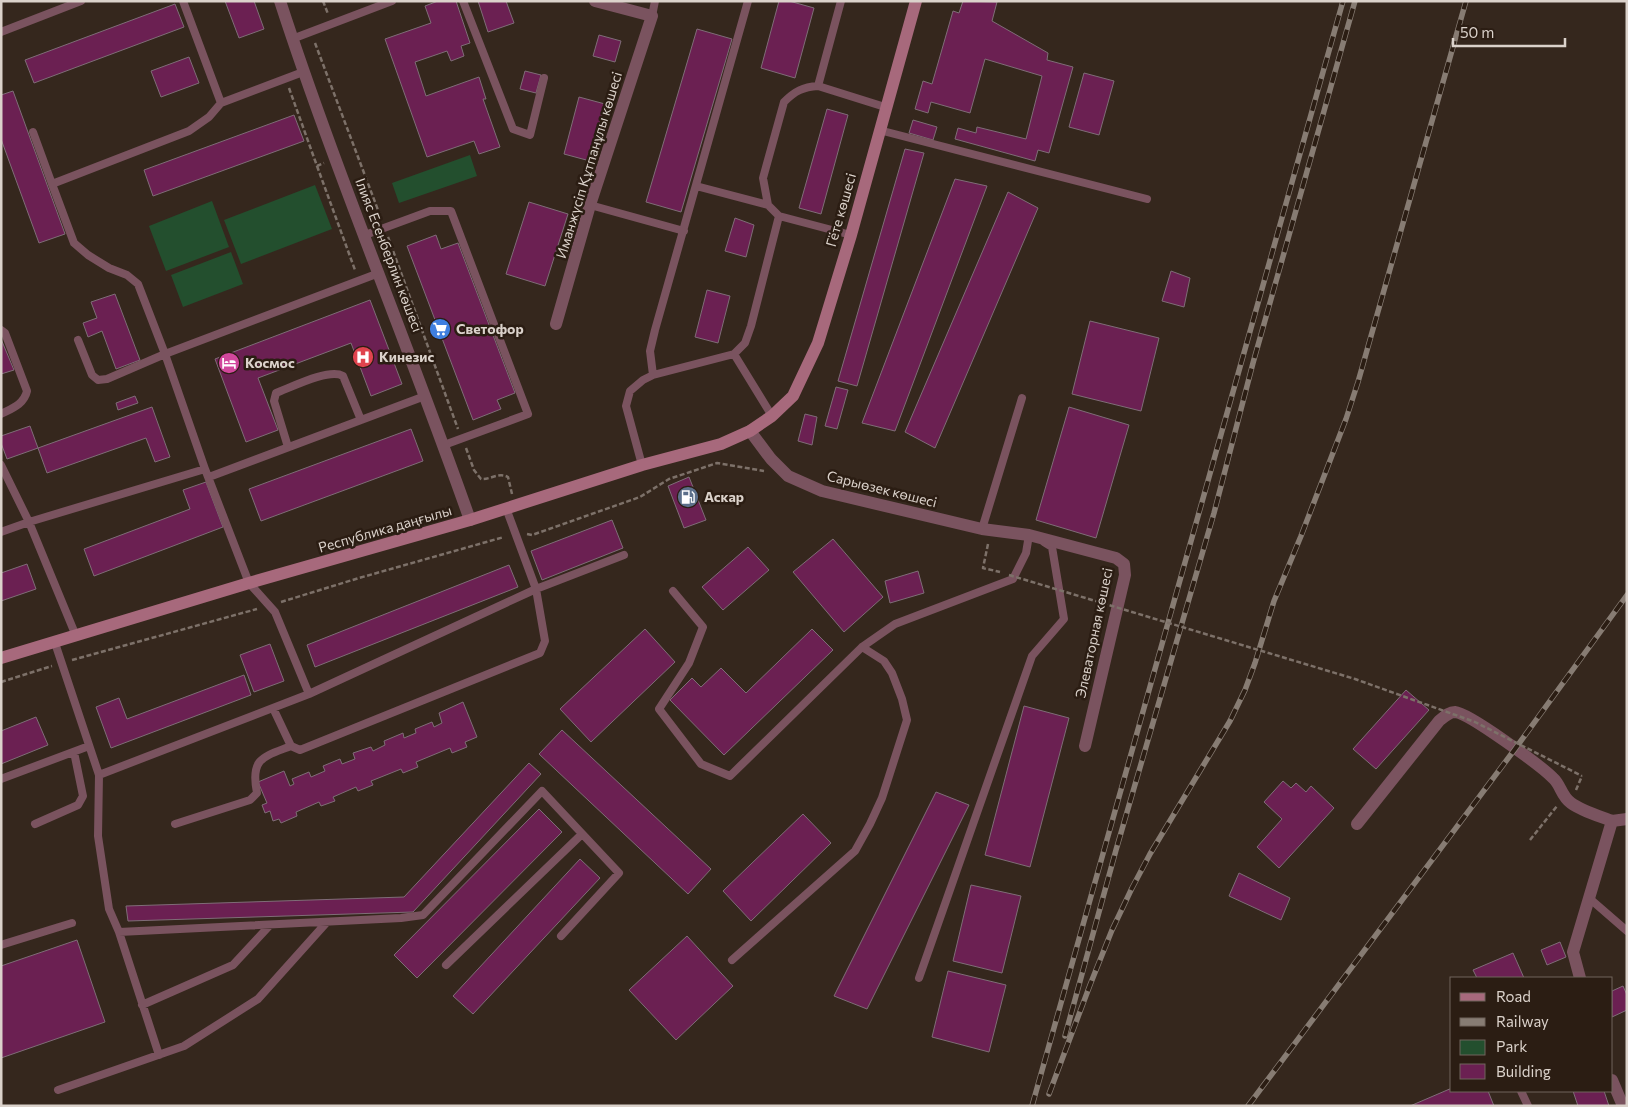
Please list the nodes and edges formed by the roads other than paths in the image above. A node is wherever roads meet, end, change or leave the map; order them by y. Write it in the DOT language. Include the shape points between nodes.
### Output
graph roads {
  1 [pos="81,1"];
  2 [pos="183,1"];
  3 [pos="280,1"];
  4 [pos="392,1"];
  5 [pos="463,1"];
  6 [pos="595,1"];
  7 [pos="655,1"];
  8 [pos="748,1"];
  9 [pos="841,1"];
  10 [pos="916,1"];
  11 [pos="652,16"];
  12 [pos="1,32"];
  13 [pos="292,39"];
  14 [pos="303,72"];
  15 [pos="544,78"];
  16 [pos="818,86"];
  17 [pos="221,102"];
  18 [pos="885,107"];
  19 [pos="879,130"];
  20 [pos="33,132"];
  21 [pos="52,184"];
  22 [pos="696,186"];
  23 [pos="1147,199"];
  24 [pos="590,205"];
  25 [pos="768,205"];
  26 [pos="779,216"];
  27 [pos="684,231"];
  28 [pos="365,235"];
  29 [pos="851,235"];
  30 [pos="379,273"];
  31 [pos="556,324"];
  32 [pos="1,330"];
  33 [pos="78,340"];
  34 [pos="165,354"];
  35 [pos="734,354"];
  36 [pos="653,375"];
  37 [pos="425,396"];
  38 [pos="1022,398"];
  39 [pos="1,414"];
  40 [pos="772,416"];
  41 [pos="361,420"];
  42 [pos="750,431"];
  43 [pos="444,445"];
  44 [pos="288,447"];
  45 [pos="1,465"];
  46 [pos="642,465"];
  47 [pos="207,473"];
  48 [pos="511,507"];
  49 [pos="470,520"];
  50 [pos="29,522"];
  51 [pos="982,529"];
  52 [pos="1,532"];
  53 [pos="1029,535"];
  54 [pos="624,555"];
  55 [pos="249,583"];
  56 [pos="536,588"];
  57 [pos="673,591"];
  58 [pos="76,636"];
  59 [pos="56,643"];
  60 [pos="862,647"];
  61 [pos="22,652"];
  62 [pos="1,653"];
  63 [pos="1,658"];
  64 [pos="309,694"];
  65 [pos="273,708"];
  66 [pos="89,746"];
  67 [pos="291,746"];
  68 [pos="1085,746"];
  69 [pos="74,752"];
  70 [pos="99,775"];
  71 [pos="1,779"];
  72 [pos="1627,819"];
  73 [pos="1612,822"];
  74 [pos="35,824"];
  75 [pos="175,824"];
  76 [pos="1357,824"];
  77 [pos="582,834"];
  78 [pos="1589,898"];
  79 [pos="327,922"];
  80 [pos="72,923"];
  81 [pos="270,925"];
  82 [pos="1627,931"];
  83 [pos="119,932"];
  84 [pos="561,936"];
  85 [pos="1,945"];
  86 [pos="732,960"];
  87 [pos="446,966"];
  88 [pos="1580,977"];
  89 [pos="919,978"];
  90 [pos="142,1005"];
  91 [pos="159,1055"];
  92 [pos="1613,1082"];
  93 [pos="58,1090"];
  94 [pos="1521,1092"];
  95 [pos="1528,1106"];
  96 [pos="1623,1106"];
  1 -- 12 [label="lane"];
  2 -- 17 [label="lane"];
  3 -- 13 [label="street, Ілияс Есенберлин көшесі"];
  4 -- 13 [label="lane"];
  5 -- 15 [label="lane" via="513,129 530,135"];
  6 -- 11 [label="street"];
  7 -- 11 [label="lane"];
  8 -- 22 [label="lane"];
  9 -- 16 [label="lane"];
  10 -- 18 [label="main road, Гёте көшесі"];
  11 -- 24 [label="street, Иманжүсіп Құтпанұлы көшесі"];
  13 -- 14 [label="street, Ілияс Есенберлин көшесі"];
  14 -- 17 [label="lane"];
  14 -- 28 [label="street, Ілияс Есенберлин көшесі"];
  16 -- 18 [label="lane"];
  16 -- 25 [label="lane" via="803,87 784,102 763,178"];
  17 -- 21 [label="lane" via="209,117 189,131"];
  18 -- 19 [label="main road, Гёте көшесі"];
  19 -- 23 [label="lane"];
  19 -- 29 [label="main road, Гёте көшесі"];
  20 -- 21 [label="lane"];
  21 -- 34 [label="lane" via="74,243 88,256 138,284"];
  22 -- 25 [label="lane"];
  22 -- 27 [label="lane"];
  24 -- 27 [label="lane"];
  24 -- 31 [label="street, Иманжүсіп Құтпанұлы көшесі"];
  25 -- 26 [label="lane"];
  26 -- 29 [label="lane"];
  26 -- 35 [label="lane" via="751,326 745,342"];
  27 -- 36 [label="lane" via="650,351"];
  28 -- 30 [label="street, Ілияс Есенберлин көшесі"];
  28 -- 43 [label="lane" via="430,211 451,211 525,405 528,414"];
  29 -- 40 [label="main road, Гёте көшесі" via="818,343 793,396"];
  30 -- 34 [label="lane"];
  30 -- 37 [label="street, Ілияс Есенберлин көшесі"];
  32 -- 39 [label="lane" via="5,333 27,391 21,403"];
  33 -- 34 [label="lane" via="92,376 98,380"];
  34 -- 47 [label="lane"];
  35 -- 36 [label="lane"];
  35 -- 40 [label="lane"];
  36 -- 46 [label="lane" via="630,391 626,406"];
  37 -- 41 [label="lane"];
  37 -- 43 [label="street, Ілияс Есенберлин көшесі"];
  38 -- 51 [label="lane"];
  40 -- 42 [label="main road, Республика даңғылы"];
  41 -- 44 [label="lane"];
  41 -- 44 [label="lane" via="343,376 339,374 328,373 276,392 274,401"];
  42 -- 46 [label="main road, Республика даңғылы" via="721,444"];
  42 -- 51 [label="street, Сарыөзек көшесі" via="788,476 822,490"];
  43 -- 49 [label="street, Ілияс Есенберлин көшесі"];
  44 -- 47 [label="lane"];
  45 -- 50 [label="lane"];
  46 -- 48 [label="main road, Республика даңғылы"];
  47 -- 50 [label="lane"];
  47 -- 55 [label="lane"];
  48 -- 49 [label="main road, Республика даңғылы"];
  48 -- 56 [label="lane"];
  49 -- 55 [label="main road, Республика даңғылы"];
  50 -- 52 [label="lane"];
  50 -- 58 [label="lane"];
  51 -- 53 [label="street, Сарыөзек көшесі"];
  53 -- 60 [label="lane" via="1026,553 1014,579 895,624"];
  53 -- 68 [label="street, Элеваторная көшесі" via="1116,558 1124,564 1125,575"];
  53 -- 89 [label="lane" via="1052,547 1064,619 1032,656"];
  54 -- 56 [label="lane"];
  55 -- 58 [label="main road, Республика даңғылы"];
  55 -- 64 [label="lane" via="276,612"];
  56 -- 64 [label="lane"];
  56 -- 67 [label="lane" via="545,641 540,653 300,750"];
  57 -- 60 [label="lane" via="703,627 689,663 659,709 701,764 730,776"];
  58 -- 59 [label="main road, Республика даңғылы"];
  59 -- 61 [label="main road, Республика даңғылы"];
  59 -- 66 [label="lane"];
  60 -- 86 [label="lane" via="884,661 892,673 907,720 882,798 855,851"];
  61 -- 62 [label="main road"];
  61 -- 63 [label="main road, Республика даңғылы"];
  64 -- 65 [label="lane"];
  65 -- 67 [label="lane"];
  65 -- 70 [label="lane"];
  66 -- 69 [label="lane"];
  66 -- 70 [label="lane"];
  67 -- 75 [label="lane" via="262,758 254,780 257,793 250,800"];
  69 -- 71 [label="lane"];
  69 -- 74 [label="lane" via="83,796 78,805"];
  70 -- 83 [label="lane" via="98,836 110,909"];
  72 -- 73 [label="street"];
  73 -- 76 [label="street" via="1571,803 1569,795 1555,779 1500,737 1456,712 1439,721"];
  73 -- 78 [label="street"];
  77 -- 79 [label="lane" via="542,792 423,916"];
  77 -- 84 [label="lane" via="619,874"];
  77 -- 87 [label="lane"];
  78 -- 82 [label="lane"];
  78 -- 88 [label="street" via="1573,952"];
  79 -- 81 [label="lane"];
  79 -- 91 [label="lane" via="258,1000 184,1046"];
  80 -- 85 [label="lane"];
  81 -- 83 [label="lane"];
  81 -- 90 [label="lane" via="233,965"];
  83 -- 90 [label="lane"];
  90 -- 91 [label="lane"];
  91 -- 93 [label="lane"];
  92 -- 96 [label="street"];
  94 -- 95 [label="lane"];
}
